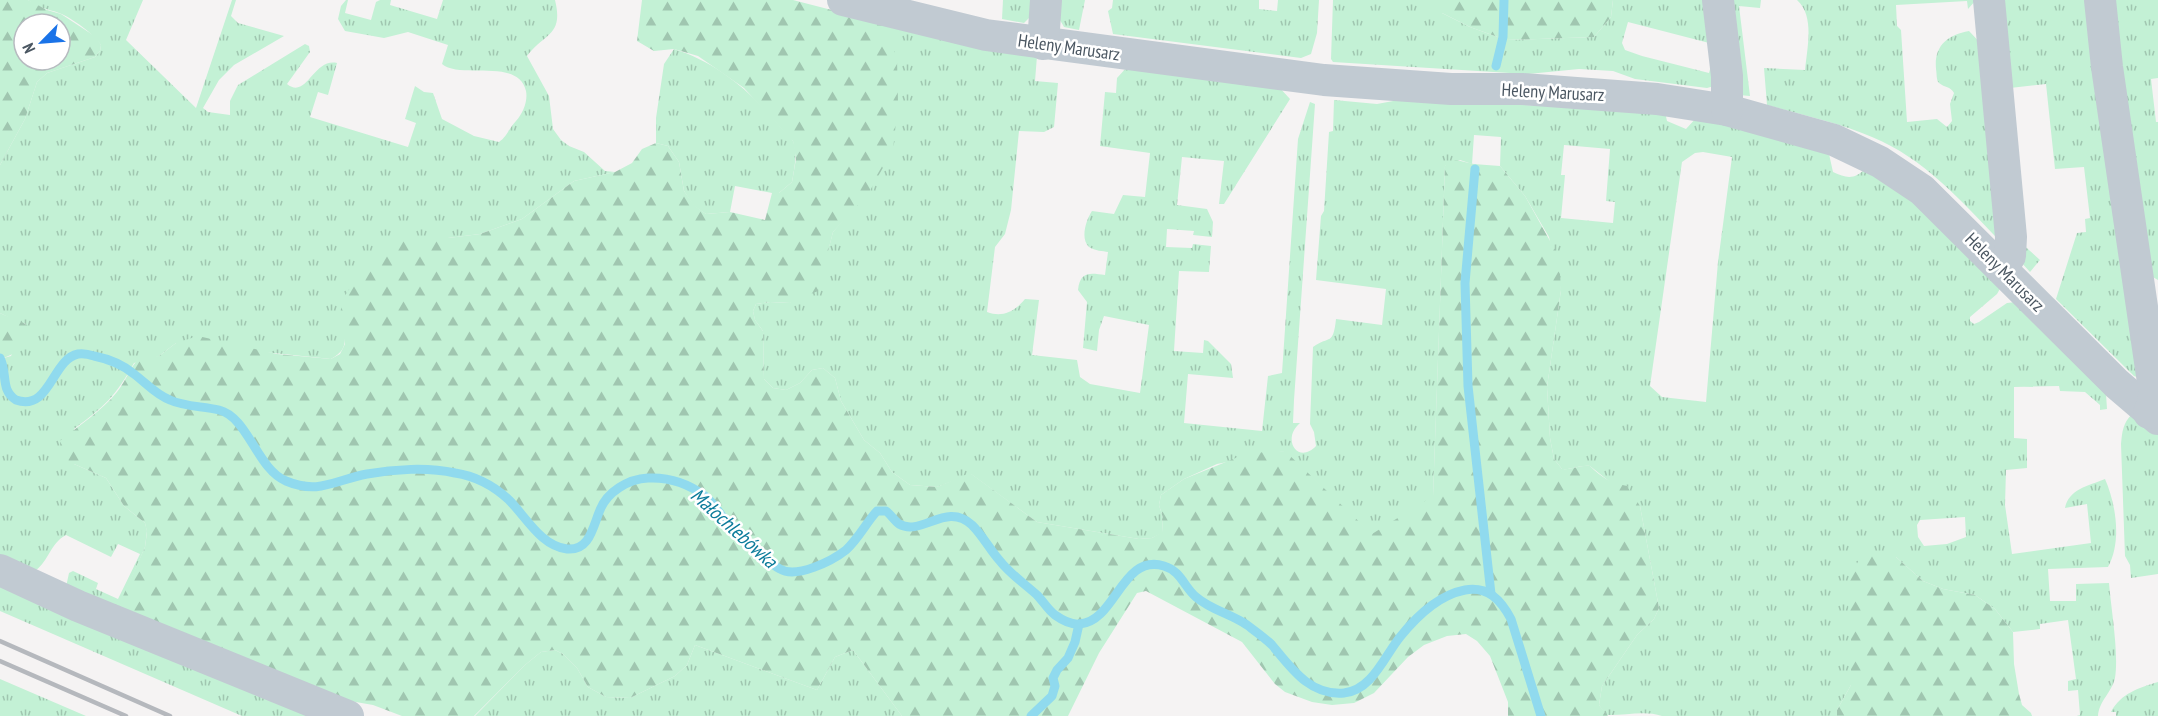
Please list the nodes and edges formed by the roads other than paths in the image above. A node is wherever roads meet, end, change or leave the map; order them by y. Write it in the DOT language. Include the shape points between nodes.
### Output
graph roads {
  1 [pos="843,0"];
  2 [pos="1047,0"];
  3 [pos="1718,0"];
  4 [pos="1989,0"];
  5 [pos="2100,0"];
  6 [pos="1043,44"];
  7 [pos="1727,110"];
  8 [pos="2001,267"];
  9 [pos="2153,416"];
  10 [pos="0,570"];
  11 [pos="348,716"];
  1 -- 6 [label="street, Heleny Marusarz" via="975,33"];
  2 -- 6 [label="street"];
  3 -- 7 [label="street"];
  4 -- 8 [label="street" via="2010,237 2010,256"];
  5 -- 9 [label="street" via="2154,396"];
  6 -- 7 [label="street, Heleny Marusarz" via="1324,80 1600,94"];
  7 -- 8 [label="street, Heleny Marusarz" via="1834,140 1880,162 1922,190"];
  8 -- 9 [label="street, Heleny Marusarz"];
  10 -- 11 [label="street" via="78,606"];
}
